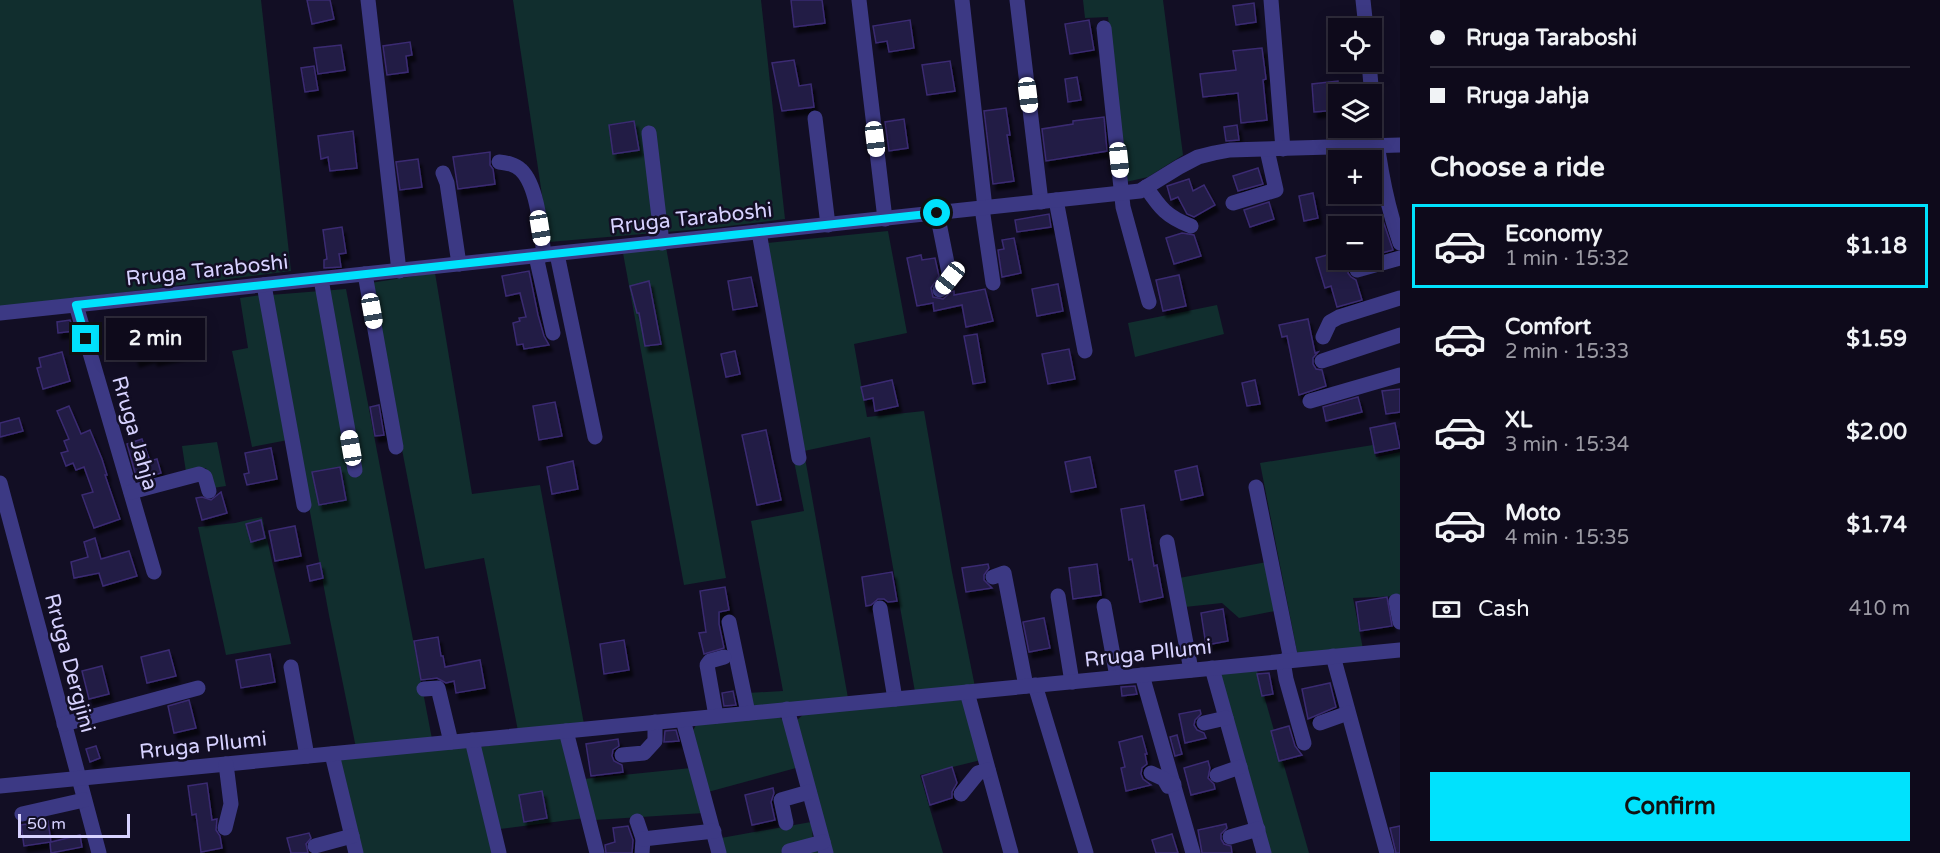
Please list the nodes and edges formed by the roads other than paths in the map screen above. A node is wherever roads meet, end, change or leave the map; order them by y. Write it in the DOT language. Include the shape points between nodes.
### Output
graph roads {
  1 [pos="368,0"];
  2 [pos="859,0"];
  3 [pos="962,0"];
  4 [pos="1017,0"];
  5 [pos="1271,0"];
  6 [pos="1364,0"];
  7 [pos="1365,18"];
  8 [pos="1104,28"];
  9 [pos="815,118"];
  10 [pos="650,133"];
  11 [pos="1375,138"];
  12 [pos="1400,145"];
  13 [pos="1377,146"];
  14 [pos="1283,149"];
  15 [pos="1267,150"];
  16 [pos="499,162"];
  17 [pos="443,173"];
  18 [pos="1146,187"];
  19 [pos="1122,193"];
  20 [pos="1048,201"];
  21 [pos="1233,203"];
  22 [pos="984,208"];
  23 [pos="937,213"];
  24 [pos="885,219"];
  25 [pos="828,225"];
  26 [pos="1191,225"];
  27 [pos="759,232"];
  28 [pos="662,243"];
  29 [pos="1400,243"];
  30 [pos="546,255"];
  31 [pos="1400,258"];
  32 [pos="1382,263"];
  33 [pos="459,264"];
  34 [pos="399,271"];
  35 [pos="365,274"];
  36 [pos="321,279"];
  37 [pos="993,283"];
  38 [pos="264,285"];
  39 [pos="940,290"];
  40 [pos="1400,298"];
  41 [pos="1149,302"];
  42 [pos="76,305"];
  43 [pos="0,313"];
  44 [pos="553,333"];
  45 [pos="1400,335"];
  46 [pos="1323,337"];
  47 [pos="1085,351"];
  48 [pos="1323,361"];
  49 [pos="1400,375"];
  50 [pos="1310,401"];
  51 [pos="594,437"];
  52 [pos="396,447"];
  53 [pos="799,458"];
  54 [pos="355,470"];
  55 [pos="1256,487"];
  56 [pos="1,489"];
  57 [pos="209,491"];
  58 [pos="131,492"];
  59 [pos="304,505"];
  60 [pos="1167,542"];
  61 [pos="154,572"];
  62 [pos="993,577"];
  63 [pos="1058,596"];
  64 [pos="1396,601"];
  65 [pos="1104,606"];
  66 [pos="880,608"];
  67 [pos="729,622"];
  68 [pos="1400,622"];
  69 [pos="1400,650"];
  70 [pos="1333,656"];
  71 [pos="724,657"];
  72 [pos="1287,661"];
  73 [pos="291,668"];
  74 [pos="1212,668"];
  75 [pos="1191,670"];
  76 [pos="1116,677"];
  77 [pos="1072,682"];
  78 [pos="1031,686"];
  79 [pos="1146,686"];
  80 [pos="198,688"];
  81 [pos="424,689"];
  82 [pos="968,692"];
  83 [pos="895,699"];
  84 [pos="787,709"];
  85 [pos="748,713"];
  86 [pos="1348,713"];
  87 [pos="716,716"];
  88 [pos="1226,718"];
  89 [pos="683,720"];
  90 [pos="655,722"];
  91 [pos="1204,723"];
  92 [pos="1320,723"];
  93 [pos="64,724"];
  94 [pos="566,731"];
  95 [pos="1150,737"];
  96 [pos="472,740"];
  97 [pos="451,742"];
  98 [pos="1304,743"];
  99 [pos="332,754"];
  100 [pos="622,755"];
  101 [pos="307,756"];
  102 [pos="226,764"];
  103 [pos="1240,768"];
  104 [pos="988,770"];
  105 [pos="1151,773"];
  106 [pos="1217,775"];
  107 [pos="79,778"];
  108 [pos="1174,784"];
  109 [pos="0,786"];
  110 [pos="809,792"];
  111 [pos="961,794"];
  112 [pos="84,800"];
  113 [pos="22,814"];
  114 [pos="638,821"];
  115 [pos="786,823"];
  116 [pos="225,828"];
  117 [pos="1258,828"];
  118 [pos="714,831"];
  119 [pos="352,836"];
  120 [pos="1230,837"];
  121 [pos="315,846"];
  122 [pos="643,846"];
  123 [pos="824,848"];
  124 [pos="1188,850"];
  125 [pos="789,851"];
  126 [pos="99,853"];
  127 [pos="356,853"];
  128 [pos="499,853"];
  129 [pos="597,853"];
  130 [pos="720,853"];
  131 [pos="1011,853"];
  132 [pos="1086,853"];
  133 [pos="1264,853"];
  134 [pos="1387,853"];
  1 -- 34 [label="street"];
  2 -- 24 [label="street"];
  3 -- 22 [label="street"];
  4 -- 20 [label="street"];
  5 -- 14 [label="street"];
  6 -- 7 [label="street"];
  8 -- 19 [label="street"];
  9 -- 25 [label="street"];
  10 -- 28 [label="street"];
  11 -- 13 [label="street"];
  12 -- 13 [label="street, Rruga Taraboshi"];
  13 -- 14 [label="street, Rruga Taraboshi"];
  13 -- 29 [label="street" via="1387,204"];
  14 -- 15 [label="street, Rruga Taraboshi"];
  15 -- 18 [label="street, Rruga Taraboshi" via="1230,150 1198,157"];
  15 -- 21 [label="street" via="1276,190"];
  16 -- 30 [label="street" via="522,170 530,183"];
  17 -- 33 [label="street"];
  18 -- 19 [label="street, Rruga Taraboshi"];
  18 -- 26 [label="street" via="1162,211"];
  19 -- 20 [label="street, Rruga Taraboshi"];
  19 -- 41 [label="street"];
  20 -- 22 [label="street, Rruga Taraboshi"];
  20 -- 47 [label="street"];
  22 -- 23 [label="street, Rruga Taraboshi"];
  22 -- 37 [label="street"];
  23 -- 24 [label="street, Rruga Taraboshi"];
  23 -- 39 [label="street" via="950,278"];
  24 -- 25 [label="street, Rruga Taraboshi"];
  25 -- 27 [label="street, Rruga Taraboshi"];
  27 -- 28 [label="street, Rruga Taraboshi"];
  27 -- 53 [label="street"];
  28 -- 30 [label="street, Rruga Taraboshi"];
  30 -- 33 [label="street, Rruga Taraboshi"];
  30 -- 44 [label="street"];
  30 -- 51 [label="street"];
  31 -- 32 [label="street"];
  33 -- 34 [label="street, Rruga Taraboshi"];
  34 -- 35 [label="street, Rruga Taraboshi"];
  35 -- 36 [label="street, Rruga Taraboshi"];
  35 -- 52 [label="street"];
  36 -- 38 [label="street, Rruga Taraboshi"];
  36 -- 54 [label="street"];
  38 -- 42 [label="street, Rruga Taraboshi"];
  38 -- 59 [label="street"];
  40 -- 46 [label="street" via="1339,317 1330,322"];
  42 -- 43 [label="street, Rruga Taraboshi"];
  42 -- 58 [label="street, Rruga Jahja"];
  45 -- 48 [label="street"];
  49 -- 50 [label="street"];
  55 -- 72 [label="street"];
  56 -- 93 [label="street, Rruga Dergjini"];
  57 -- 58 [label="street" via="205,477 199,474"];
  58 -- 61 [label="street, Rruga Jahja"];
  60 -- 75 [label="street"];
  62 -- 78 [label="street" via="1004,573"];
  63 -- 77 [label="street"];
  64 -- 68 [label="street"];
  65 -- 76 [label="street"];
  66 -- 83 [label="street"];
  67 -- 85 [label="street"];
  69 -- 70 [label="street, Rruga Pllumi"];
  70 -- 72 [label="street, Rruga Pllumi"];
  70 -- 86 [label="street"];
  71 -- 87 [label="street" via="707,665"];
  72 -- 74 [label="street, Rruga Pllumi"];
  72 -- 98 [label="street" via="1286,679"];
  73 -- 101 [label="street"];
  74 -- 75 [label="street, Rruga Pllumi"];
  74 -- 88 [label="street"];
  75 -- 79 [label="street, Rruga Pllumi"];
  76 -- 77 [label="street, Rruga Pllumi"];
  76 -- 79 [label="street, Rruga Pllumi"];
  77 -- 78 [label="street, Rruga Pllumi"];
  78 -- 82 [label="street, Rruga Pllumi"];
  78 -- 132 [label="street"];
  79 -- 95 [label="street" via="1140,704"];
  79 -- 108 [label="street"];
  80 -- 93 [label="street"];
  81 -- 97 [label="street" via="438,688"];
  82 -- 83 [label="street, Rruga Pllumi"];
  82 -- 104 [label="street"];
  83 -- 84 [label="street, Rruga Pllumi"];
  84 -- 85 [label="street, Rruga Pllumi"];
  84 -- 110 [label="street"];
  85 -- 87 [label="street, Rruga Pllumi"];
  86 -- 92 [label="street"];
  86 -- 134 [label="street"];
  87 -- 89 [label="street, Rruga Pllumi"];
  88 -- 91 [label="street"];
  88 -- 103 [label="street"];
  89 -- 90 [label="street, Rruga Pllumi"];
  89 -- 118 [label="street"];
  90 -- 94 [label="street, Rruga Pllumi"];
  90 -- 100 [label="street" via="655,741 644,753"];
  93 -- 107 [label="street, Rruga Dergjini"];
  94 -- 96 [label="street, Rruga Pllumi"];
  94 -- 129 [label="street"];
  96 -- 97 [label="street, Rruga Pllumi"];
  96 -- 128 [label="street"];
  97 -- 99 [label="street, Rruga Pllumi"];
  99 -- 101 [label="street, Rruga Pllumi"];
  99 -- 119 [label="street"];
  101 -- 102 [label="street, Rruga Pllumi"];
  102 -- 107 [label="street, Rruga Pllumi"];
  102 -- 116 [label="street" via="231,804"];
  103 -- 106 [label="street"];
  103 -- 117 [label="street"];
  104 -- 111 [label="street" via="978,773"];
  104 -- 131 [label="street"];
  105 -- 108 [label="street" via="1164,779 1168,786"];
  107 -- 109 [label="street, Rruga Pllumi"];
  107 -- 112 [label="street, Rruga Dergjini"];
  108 -- 124 [label="street"];
  110 -- 115 [label="street" via="782,800"];
  110 -- 123 [label="street"];
  112 -- 113 [label="street"];
  112 -- 126 [label="street, Rruga Dergjini"];
  114 -- 122 [label="street"];
  117 -- 120 [label="street"];
  117 -- 133 [label="street"];
  118 -- 122 [label="street"];
  118 -- 130 [label="street"];
  119 -- 121 [label="street"];
  119 -- 127 [label="street"];
  123 -- 125 [label="street"];
}
